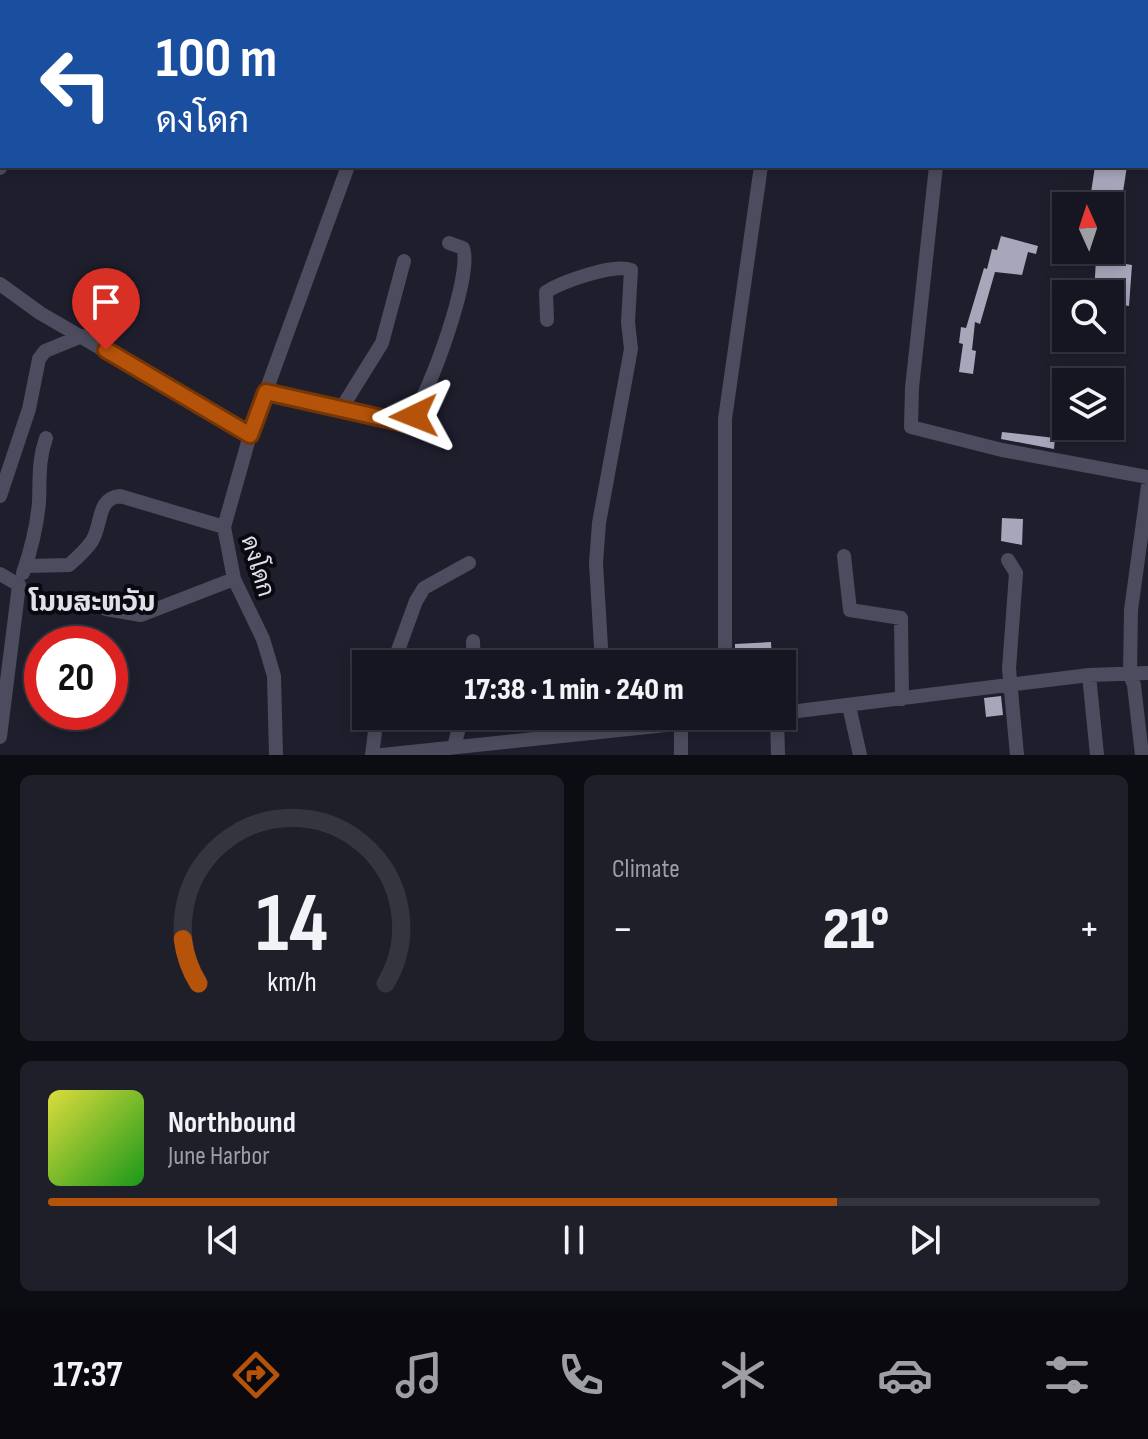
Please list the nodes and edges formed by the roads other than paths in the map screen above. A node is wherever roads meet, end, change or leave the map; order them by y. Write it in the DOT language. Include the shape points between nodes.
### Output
graph roads {
  1 [pos="347,168"];
  2 [pos="761,168"];
  3 [pos="936,168"];
  4 [pos="449,243"];
  5 [pos="404,261"];
  6 [pos="0,284"];
  7 [pos="547,320"];
  8 [pos="82,336"];
  9 [pos="266,392"];
  10 [pos="341,409"];
  11 [pos="250,435"];
  12 [pos="46,438"];
  13 [pos="1148,477"];
  14 [pos="1148,486"];
  15 [pos="0,496"];
  16 [pos="224,527"];
  17 [pos="844,556"];
  18 [pos="1008,560"];
  19 [pos="469,563"];
  20 [pos="26,566"];
  21 [pos="0,574"];
  22 [pos="234,579"];
  23 [pos="19,585"];
  24 [pos="106,609"];
  25 [pos="473,641"];
  26 [pos="398,650"];
  27 [pos="473,650"];
  28 [pos="601,650"];
  29 [pos="725,650"];
  30 [pos="1148,673"];
  31 [pos="1089,675"];
  32 [pos="1130,675"];
  33 [pos="1011,685"];
  34 [pos="902,699"];
  35 [pos="849,706"];
  36 [pos="796,712"];
  37 [pos="375,730"];
  38 [pos="458,730"];
  39 [pos="563,730"];
  40 [pos="681,730"];
  41 [pos="777,730"];
  42 [pos="0,737"];
  43 [pos="454,747"];
  44 [pos="276,755"];
  45 [pos="372,755"];
  46 [pos="385,755"];
  47 [pos="681,755"];
  48 [pos="778,755"];
  49 [pos="860,755"];
  50 [pos="1017,755"];
  51 [pos="1097,755"];
  52 [pos="1142,755"];
  1 -- 9 [label="street, ดงโดก"];
  2 -- 29 [label="street" via="725,419"];
  3 -- 13 [label="street" via="911,427"];
  4 -- 10 [label="street" via="463,248 467,257 448,335 414,416 404,423"];
  5 -- 10 [label="street" via="382,343"];
  6 -- 8 [label="street"];
  7 -- 28 [label="street" via="546,292 560,283 613,269 631,270 631,349 599,523"];
  8 -- 11 [label="street"];
  8 -- 15 [label="street" via="45,351 39,359 29,409"];
  9 -- 10 [label="street"];
  9 -- 11 [label="street, ดงโดก"];
  11 -- 16 [label="street, ดงโดก"];
  12 -- 20 [label="street" via="38,463 39,501"];
  14 -- 32 [label="street" via="1131,610"];
  16 -- 20 [label="street" via="111,497 103,505 92,541 69,565"];
  16 -- 22 [label="street, ดงโดก"];
  17 -- 34 [label="street" via="850,610 901,618"];
  18 -- 33 [label="street" via="1016,573"];
  19 -- 26 [label="street" via="424,588"];
  20 -- 23 [label="street"];
  21 -- 23 [label="street"];
  22 -- 24 [label="street" via="141,615"];
  22 -- 44 [label="street, ดงโดก" via="274,676"];
  23 -- 42 [label="street"];
  25 -- 27 [label="street"];
  30 -- 32 [label="street"];
  31 -- 32 [label="street"];
  31 -- 33 [label="street"];
  31 -- 51 [label="street"];
  32 -- 52 [label="street"];
  33 -- 34 [label="street"];
  33 -- 50 [label="street"];
  34 -- 35 [label="street"];
  35 -- 36 [label="street"];
  35 -- 49 [label="street"];
  37 -- 45 [label="street"];
  38 -- 43 [label="street"];
  39 -- 43 [label="street"];
  40 -- 47 [label="street"];
  41 -- 48 [label="street"];
  43 -- 46 [label="street"];
}
